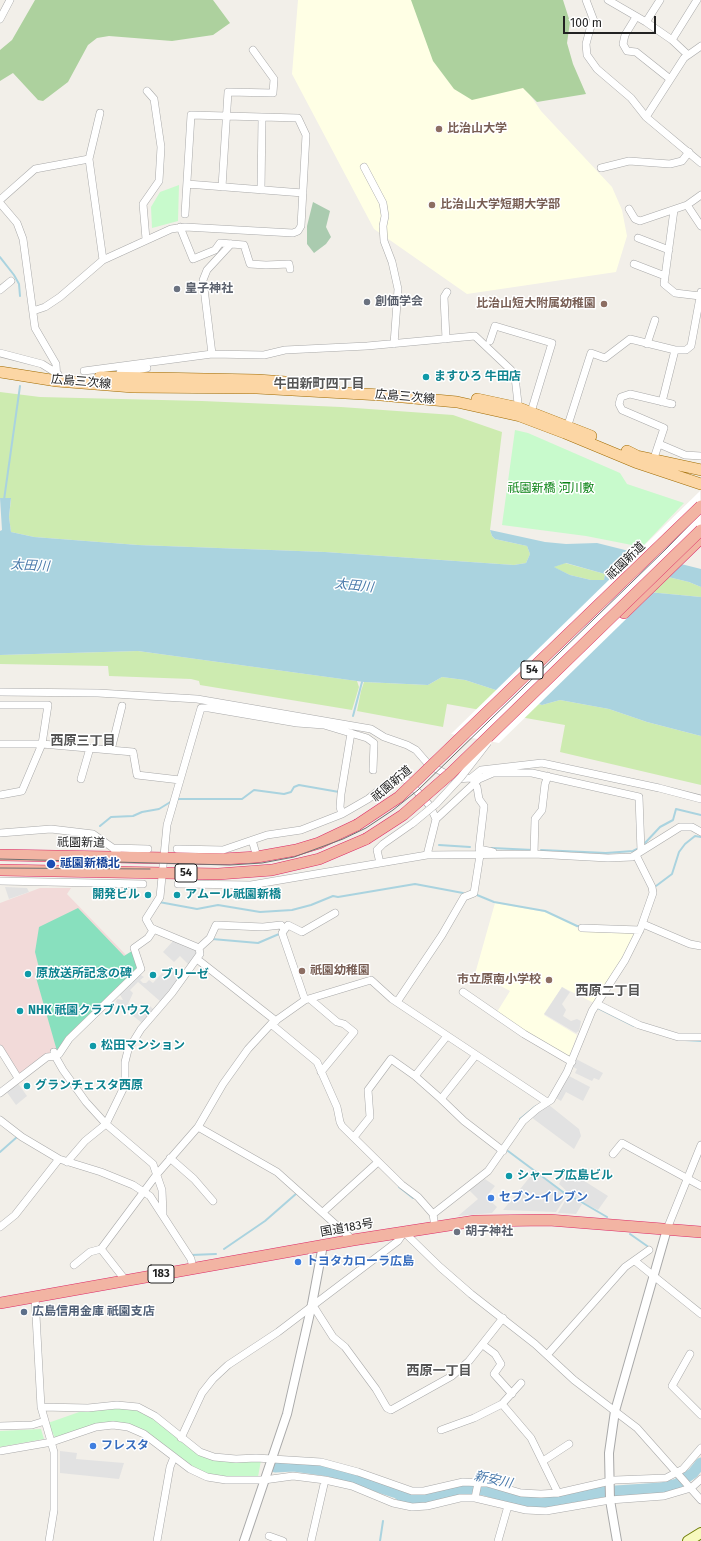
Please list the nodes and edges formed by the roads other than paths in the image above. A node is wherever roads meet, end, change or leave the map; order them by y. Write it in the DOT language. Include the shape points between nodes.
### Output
graph roads {
  1 [pos="10,0"];
  2 [pos="586,0"];
  3 [pos="608,0"];
  4 [pos="660,0"];
  5 [pos="697,0"];
  6 [pos="621,3"];
  7 [pos="636,17"];
  8 [pos="0,19"];
  9 [pos="646,22"];
  10 [pos="672,40"];
  11 [pos="701,46"];
  12 [pos="253,50"];
  13 [pos="688,55"];
  14 [pos="670,79"];
  15 [pos="147,91"];
  16 [pos="100,113"];
  17 [pos="226,116"];
  18 [pos="646,117"];
  19 [pos="262,118"];
  20 [pos="689,152"];
  21 [pos="89,159"];
  22 [pos="701,163"];
  23 [pos="364,167"];
  24 [pos="601,168"];
  25 [pos="187,184"];
  26 [pos="222,187"];
  27 [pos="261,190"];
  28 [pos="303,193"];
  29 [pos="701,195"];
  30 [pos="0,200"];
  31 [pos="0,203"];
  32 [pos="687,205"];
  33 [pos="629,209"];
  34 [pos="674,210"];
  35 [pos="185,214"];
  36 [pos="701,226"];
  37 [pos="180,228"];
  38 [pos="638,238"];
  39 [pos="146,239"];
  40 [pos="231,244"];
  41 [pos="669,250"];
  42 [pos="103,260"];
  43 [pos="634,264"];
  44 [pos="290,269"];
  45 [pos="666,276"];
  46 [pos="11,281"];
  47 [pos="0,290"];
  48 [pos="447,292"];
  49 [pos="701,294"];
  50 [pos="33,311"];
  51 [pos="655,320"];
  52 [pos="446,339"];
  53 [pos="490,341"];
  54 [pos="394,344"];
  55 [pos="647,344"];
  56 [pos="675,350"];
  57 [pos="0,353"];
  58 [pos="212,354"];
  59 [pos="163,361"];
  60 [pos="0,364"];
  61 [pos="84,371"];
  62 [pos="0,372"];
  63 [pos="57,378"];
  64 [pos="116,378"];
  65 [pos="662,402"];
  66 [pos="672,404"];
  67 [pos="519,412"];
  68 [pos="531,412"];
  69 [pos="566,429"];
  70 [pos="659,444"];
  71 [pos="701,456"];
  72 [pos="652,464"];
  73 [pos="701,470"];
  74 [pos="701,484"];
  75 [pos="701,506"];
  76 [pos="701,530"];
  77 [pos="701,538"];
  78 [pos="0,692"];
  79 [pos="0,704"];
  80 [pos="122,706"];
  81 [pos="511,715"];
  82 [pos="496,730"];
  83 [pos="351,733"];
  84 [pos="0,744"];
  85 [pos="42,744"];
  86 [pos="90,748"];
  87 [pos="111,750"];
  88 [pos="373,770"];
  89 [pos="548,776"];
  90 [pos="81,779"];
  91 [pos="180,780"];
  92 [pos="474,783"];
  93 [pos="0,795"];
  94 [pos="701,799"];
  95 [pos="342,814"];
  96 [pos="436,819"];
  97 [pos="0,828"];
  98 [pos="0,832"];
  99 [pos="701,832"];
  100 [pos="252,840"];
  101 [pos="113,848"];
  102 [pos="148,848"];
  103 [pos="177,849"];
  104 [pos="638,853"];
  105 [pos="534,854"];
  106 [pos="0,855"];
  107 [pos="427,855"];
  108 [pos="496,855"];
  109 [pos="480,856"];
  110 [pos="120,857"];
  111 [pos="257,857"];
  112 [pos="163,858"];
  113 [pos="380,863"];
  114 [pos="0,870"];
  115 [pos="119,872"];
  116 [pos="162,873"];
  117 [pos="218,874"];
  118 [pos="0,881"];
  119 [pos="107,883"];
  120 [pos="143,884"];
  121 [pos="178,884"];
  122 [pos="233,886"];
  123 [pos="335,913"];
  124 [pos="641,927"];
  125 [pos="582,928"];
  126 [pos="154,929"];
  127 [pos="284,929"];
  128 [pos="701,946"];
  129 [pos="199,948"];
  130 [pos="197,959"];
  131 [pos="463,992"];
  132 [pos="308,1000"];
  133 [pos="397,1002"];
  134 [pos="597,1004"];
  135 [pos="274,1023"];
  136 [pos="447,1036"];
  137 [pos="701,1037"];
  138 [pos="0,1049"];
  139 [pos="54,1054"];
  140 [pos="476,1055"];
  141 [pos="572,1062"];
  142 [pos="322,1072"];
  143 [pos="415,1076"];
  144 [pos="18,1078"];
  145 [pos="0,1093"];
  146 [pos="441,1099"];
  147 [pos="547,1102"];
  148 [pos="0,1120"];
  149 [pos="106,1124"];
  150 [pos="198,1127"];
  151 [pos="354,1137"];
  152 [pos="701,1145"];
  153 [pos="503,1151"];
  154 [pos="613,1154"];
  155 [pos="170,1158"];
  156 [pos="59,1159"];
  157 [pos="67,1162"];
  158 [pos="378,1162"];
  159 [pos="157,1174"];
  160 [pos="689,1179"];
  161 [pos="701,1186"];
  162 [pos="145,1192"];
  163 [pos="213,1201"];
  164 [pos="322,1212"];
  165 [pos="163,1214"];
  166 [pos="433,1214"];
  167 [pos="0,1227"];
  168 [pos="435,1227"];
  169 [pos="667,1229"];
  170 [pos="404,1232"];
  171 [pos="701,1232"];
  172 [pos="353,1240"];
  173 [pos="323,1245"];
  174 [pos="101,1249"];
  175 [pos="649,1250"];
  176 [pos="635,1261"];
  177 [pos="74,1265"];
  178 [pos="194,1268"];
  179 [pos="654,1275"];
  180 [pos="126,1280"];
  181 [pos="35,1297"];
  182 [pos="0,1303"];
  183 [pos="312,1304"];
  184 [pos="701,1314"];
  185 [pos="503,1318"];
  186 [pos="483,1345"];
  187 [pos="690,1354"];
  188 [pos="547,1355"];
  189 [pos="521,1383"];
  190 [pos="512,1394"];
  191 [pos="502,1404"];
  192 [pos="41,1407"];
  193 [pos="615,1411"];
  194 [pos="701,1415"];
  195 [pos="45,1421"];
  196 [pos="0,1426"];
  197 [pos="441,1430"];
  198 [pos="181,1438"];
  199 [pos="52,1442"];
  200 [pos="569,1444"];
  201 [pos="701,1448"];
  202 [pos="0,1451"];
  203 [pos="174,1457"];
  204 [pos="272,1459"];
  205 [pos="543,1461"];
  206 [pos="678,1474"];
  207 [pos="701,1479"];
  208 [pos="264,1480"];
  209 [pos="325,1480"];
  210 [pos="610,1482"];
  211 [pos="478,1484"];
  212 [pos="689,1486"];
  213 [pos="558,1493"];
  214 [pos="475,1497"];
  215 [pos="610,1499"];
  216 [pos="701,1500"];
  217 [pos="508,1506"];
  218 [pos="269,1536"];
  219 [pos="49,1541"];
  220 [pos="157,1541"];
  221 [pos="244,1541"];
  222 [pos="283,1541"];
  223 [pos="311,1541"];
  224 [pos="498,1541"];
  225 [pos="617,1541"];
  1 -- 8 [label="street"];
  2 -- 18 [label="street" via="594,21 586,44 587,55 597,69 631,98"];
  3 -- 6 [label="street"];
  4 -- 9 [label="street"];
  5 -- 10 [label="street"];
  6 -- 7 [label="street"];
  7 -- 9 [label="street"];
  7 -- 14 [label="street" via="625,35 623,44 627,51 636,52"];
  9 -- 10 [label="street"];
  10 -- 13 [label="street"];
  11 -- 13 [label="street"];
  12 -- 17 [label="street" via="274,79 273,93 228,92"];
  13 -- 14 [label="street"];
  14 -- 18 [label="street"];
  15 -- 39 [label="street" via="154,98 161,147 160,181 142,204"];
  16 -- 21 [label="street"];
  17 -- 19 [label="street"];
  17 -- 25 [label="street" via="190,115"];
  17 -- 26 [label="street"];
  18 -- 20 [label="street"];
  19 -- 27 [label="street"];
  19 -- 28 [label="street" via="298,118 306,135"];
  20 -- 22 [label="street"];
  20 -- 24 [label="street" via="682,161 670,164 630,161"];
  21 -- 30 [label="street" via="35,169"];
  21 -- 42 [label="street"];
  23 -- 54 [label="street" via="383,203 384,241 398,289"];
  25 -- 26 [label="street"];
  25 -- 35 [label="street"];
  26 -- 27 [label="street"];
  27 -- 28 [label="street"];
  28 -- 37 [label="street" via="301,226 298,231 292,233"];
  29 -- 32 [label="street"];
  31 -- 50 [label="street" via="16,223 23,239"];
  32 -- 34 [label="street"];
  32 -- 36 [label="street"];
  33 -- 34 [label="street" via="635,219 640,220"];
  34 -- 41 [label="street"];
  37 -- 39 [label="street"];
  37 -- 40 [label="street" via="193,259 216,250 220,243"];
  38 -- 41 [label="street"];
  39 -- 42 [label="street"];
  40 -- 44 [label="street" via="244,245 250,264 289,264"];
  40 -- 58 [label="street" via="207,270 203,280"];
  41 -- 45 [label="street"];
  42 -- 50 [label="street" via="60,297"];
  43 -- 45 [label="street"];
  45 -- 49 [label="street" via="664,284 674,293"];
  46 -- 47 [label="street"];
  48 -- 52 [label="street" via="444,297"];
  49 -- 56 [label="street" via="691,346 686,350"];
  50 -- 63 [label="street" via="35,328 56,364"];
  51 -- 55 [label="street"];
  52 -- 54 [label="street"];
  52 -- 67 [label="street" via="475,336 511,370 515,377"];
  53 -- 68 [label="street" via="495,326 552,343"];
  54 -- 58 [label="street" via="285,350 264,355"];
  55 -- 56 [label="street"];
  55 -- 69 [label="street" via="630,340 605,358 591,353"];
  56 -- 65 [label="street"];
  57 -- 63 [label="street" via="42,364"];
  58 -- 59 [label="street"];
  59 -- 61 [label="street"];
  59 -- 64 [label="street" via="160,366 121,372"];
  60 -- 63 [label="main road, 広島三次線"];
  62 -- 63 [label="main road, 広島三次線"];
  63 -- 64 [label="main road, 広島三次線"];
  63 -- 67 [label="main road, 広島三次線" via="133,387 257,388 381,395 457,402"];
  64 -- 67 [label="main road, 広島三次線" via="257,380 381,388 459,395"];
  65 -- 66 [label="street"];
  65 -- 70 [label="street" via="630,394 621,397 619,404 622,410 664,428"];
  67 -- 68 [label="main road, 広島三次線"];
  67 -- 69 [label="main road, 広島三次線"];
  68 -- 69 [label="main road, 広島三次線"];
  69 -- 72 [label="main road, 広島三次線"];
  70 -- 71 [label="street" via="685,455"];
  70 -- 72 [label="street"];
  72 -- 73 [label="main road, 広島三次線"];
  72 -- 74 [label="main road, 広島三次線"];
  75 -- 111 [label="highway, 祇園新道 / 54, bridge" via="399,797 357,825 319,843"];
  76 -- 81 [label="highway, 54, bridge"];
  77 -- 81 [label="highway, 54, bridge" via="529,705"];
  78 -- 94 [label="street" via="98,693 197,700 371,729 416,750 429,765 456,779 471,778 480,770 542,763"];
  79 -- 85 [label="street" via="48,706"];
  80 -- 87 [label="street"];
  81 -- 82 [label="highway, 54, bridge"];
  82 -- 113 [label="street, bridge" via="461,777 436,804 382,844 377,850"];
  82 -- 117 [label="highway, 54, bridge" via="403,815 366,839 319,859 295,865 272,870"];
  83 -- 88 [label="street" via="374,743"];
  83 -- 91 [label="street" via="324,725 201,708"];
  83 -- 95 [label="street" via="341,794"];
  84 -- 85 [label="street"];
  85 -- 86 [label="street"];
  85 -- 93 [label="street" via="22,791"];
  86 -- 87 [label="street"];
  86 -- 90 [label="street"];
  87 -- 91 [label="street" via="133,752 137,775"];
  89 -- 92 [label="street" via="532,773 493,773"];
  89 -- 104 [label="street" via="639,798"];
  89 -- 105 [label="street" via="542,810 535,819"];
  91 -- 112 [label="street" via="167,825"];
  92 -- 96 [label="street"];
  92 -- 108 [label="street" via="484,806 479,849 496,852"];
  95 -- 96 [label="street" via="368,799 395,778 402,778 408,781 430,806"];
  95 -- 100 [label="street" via="301,830"];
  96 -- 107 [label="street"];
  97 -- 98 [label="street"];
  98 -- 101 [label="street" via="51,829 93,834"];
  99 -- 104 [label="street" via="692,827 680,827"];
  100 -- 103 [label="street" via="223,850"];
  100 -- 111 [label="street"];
  101 -- 102 [label="street"];
  101 -- 110 [label="street"];
  104 -- 105 [label="street" via="608,858"];
  104 -- 124 [label="street" via="653,893"];
  105 -- 108 [label="street"];
  106 -- 110 [label="highway, 祇園新道 / 54"];
  107 -- 109 [label="street"];
  107 -- 113 [label="street"];
  108 -- 109 [label="street"];
  109 -- 133 [label="street" via="474,893 464,896 442,935"];
  110 -- 112 [label="highway, 祇園新道 / 54"];
  111 -- 112 [label="highway, 祇園新道 / 54"];
  112 -- 116 [label="street"];
  113 -- 122 [label="street"];
  114 -- 115 [label="highway, 54"];
  115 -- 116 [label="highway, 54"];
  115 -- 119 [label="street"];
  116 -- 117 [label="highway, 54"];
  116 -- 126 [label="street" via="160,897 146,918 149,926"];
  117 -- 122 [label="street" via="224,882"];
  118 -- 119 [label="street"];
  119 -- 120 [label="street"];
  121 -- 122 [label="street"];
  123 -- 127 [label="street" via="302,932 288,925"];
  124 -- 125 [label="street"];
  124 -- 128 [label="street"];
  124 -- 134 [label="street" via="625,960"];
  126 -- 129 [label="street"];
  126 -- 139 [label="street" via="148,938 134,948 141,969 69,1039 59,1054"];
  127 -- 129 [label="street" via="281,925 216,925 210,938"];
  127 -- 132 [label="street" via="282,933"];
  129 -- 130 [label="street" via="200,954"];
  130 -- 135 [label="street"];
  130 -- 149 [label="street" via="141,1029 128,1050 125,1085"];
  131 -- 141 [label="street" via="524,1034"];
  132 -- 133 [label="street" via="371,980"];
  132 -- 135 [label="street"];
  132 -- 142 [label="street" via="354,1032"];
  133 -- 136 [label="street"];
  134 -- 137 [label="street" via="639,1025 678,1036"];
  134 -- 141 [label="street"];
  135 -- 142 [label="street" via="317,1062"];
  135 -- 150 [label="street" via="248,1049 223,1084"];
  136 -- 140 [label="street"];
  136 -- 143 [label="street"];
  138 -- 144 [label="street"];
  139 -- 144 [label="street"];
  139 -- 149 [label="street" via="72,1084"];
  140 -- 146 [label="street"];
  140 -- 147 [label="street"];
  141 -- 147 [label="street" via="551,1100"];
  142 -- 151 [label="street" via="337,1107 340,1122"];
  143 -- 146 [label="street"];
  143 -- 151 [label="street" via="391,1059 368,1090 370,1117"];
  144 -- 145 [label="street"];
  146 -- 153 [label="street" via="464,1121"];
  147 -- 153 [label="street" via="523,1121"];
  148 -- 156 [label="street" via="22,1137"];
  149 -- 157 [label="street" via="85,1141"];
  149 -- 159 [label="street" via="152,1164"];
  150 -- 155 [label="street"];
  150 -- 164 [label="street" via="277,1172"];
  151 -- 158 [label="street"];
  152 -- 160 [label="street"];
  153 -- 166 [label="street" via="488,1172"];
  154 -- 160 [label="street" via="622,1143"];
  155 -- 159 [label="street"];
  155 -- 163 [label="street" via="194,1179"];
  156 -- 157 [label="street"];
  156 -- 167 [label="street" via="14,1215"];
  157 -- 162 [label="street" via="101,1172"];
  158 -- 164 [label="street"];
  158 -- 166 [label="street" via="418,1197"];
  159 -- 162 [label="street"];
  159 -- 165 [label="street" via="162,1190"];
  160 -- 161 [label="street"];
  160 -- 169 [label="street"];
  162 -- 165 [label="street"];
  162 -- 174 [label="street"];
  164 -- 172 [label="street"];
  165 -- 178 [label="street"];
  166 -- 168 [label="street"];
  168 -- 169 [label="highway, 国道183号 / 183" via="475,1221 530,1219"];
  168 -- 170 [label="highway, 国道183号 / 183"];
  169 -- 171 [label="highway, 国道183号 / 183"];
  169 -- 179 [label="street"];
  170 -- 172 [label="highway, 国道183号 / 183"];
  170 -- 183 [label="street" via="398,1241"];
  170 -- 185 [label="street" via="440,1268"];
  172 -- 173 [label="highway, 国道183号 / 183"];
  173 -- 178 [label="highway, 国道183号 / 183"];
  173 -- 183 [label="street"];
  174 -- 177 [label="street" via="90,1252"];
  174 -- 180 [label="street"];
  175 -- 176 [label="street"];
  176 -- 179 [label="street"];
  176 -- 188 [label="street" via="625,1267"];
  178 -- 180 [label="highway, 国道183号 / 183"];
  179 -- 184 [label="street"];
  179 -- 193 [label="street"];
  180 -- 181 [label="highway, 国道183号 / 183"];
  181 -- 182 [label="highway, 国道183号 / 183"];
  181 -- 192 [label="street"];
  183 -- 186 [label="street" via="333,1337 345,1347 376,1388 386,1408 391,1410 452,1376 470,1362"];
  183 -- 198 [label="street" via="278,1332 228,1365 213,1379 202,1393"];
  183 -- 204 [label="street" via="290,1401"];
  185 -- 186 [label="street"];
  185 -- 188 [label="street"];
  186 -- 190 [label="street" via="495,1354 501,1364 494,1374"];
  187 -- 194 [label="street" via="672,1386"];
  188 -- 193 [label="street" via="574,1380"];
  189 -- 190 [label="street"];
  190 -- 191 [label="street"];
  191 -- 197 [label="street"];
  191 -- 205 [label="street" via="526,1431"];
  192 -- 195 [label="street"];
  192 -- 198 [label="street" via="138,1407 155,1416"];
  193 -- 206 [label="street" via="637,1428"];
  193 -- 210 [label="street" via="610,1453"];
  195 -- 196 [label="street" via="32,1425"];
  195 -- 199 [label="street"];
  198 -- 204 [label="street" via="200,1452 214,1456"];
  199 -- 202 [label="street"];
  199 -- 203 [label="street" via="96,1427 113,1425 128,1427 144,1434"];
  199 -- 219 [label="street" via="54,1510"];
  200 -- 205 [label="street"];
  201 -- 206 [label="street"];
  203 -- 208 [label="street" via="207,1477"];
  203 -- 220 [label="street"];
  204 -- 208 [label="street"];
  204 -- 211 [label="street" via="321,1462 412,1491 424,1491 463,1482"];
  205 -- 213 [label="street"];
  206 -- 210 [label="street" via="666,1478"];
  206 -- 212 [label="street"];
  207 -- 212 [label="street"];
  208 -- 209 [label="street" via="293,1476"];
  208 -- 221 [label="street"];
  209 -- 214 [label="street" via="352,1486 393,1503 412,1507"];
  209 -- 223 [label="street"];
  210 -- 213 [label="street"];
  210 -- 215 [label="street"];
  211 -- 213 [label="street" via="487,1483 520,1493"];
  211 -- 214 [label="street"];
  212 -- 215 [label="street" via="664,1496"];
  212 -- 216 [label="street"];
  214 -- 217 [label="street"];
  215 -- 217 [label="street" via="546,1511"];
  215 -- 225 [label="street"];
  217 -- 224 [label="street"];
  218 -- 222 [label="street"];
}
